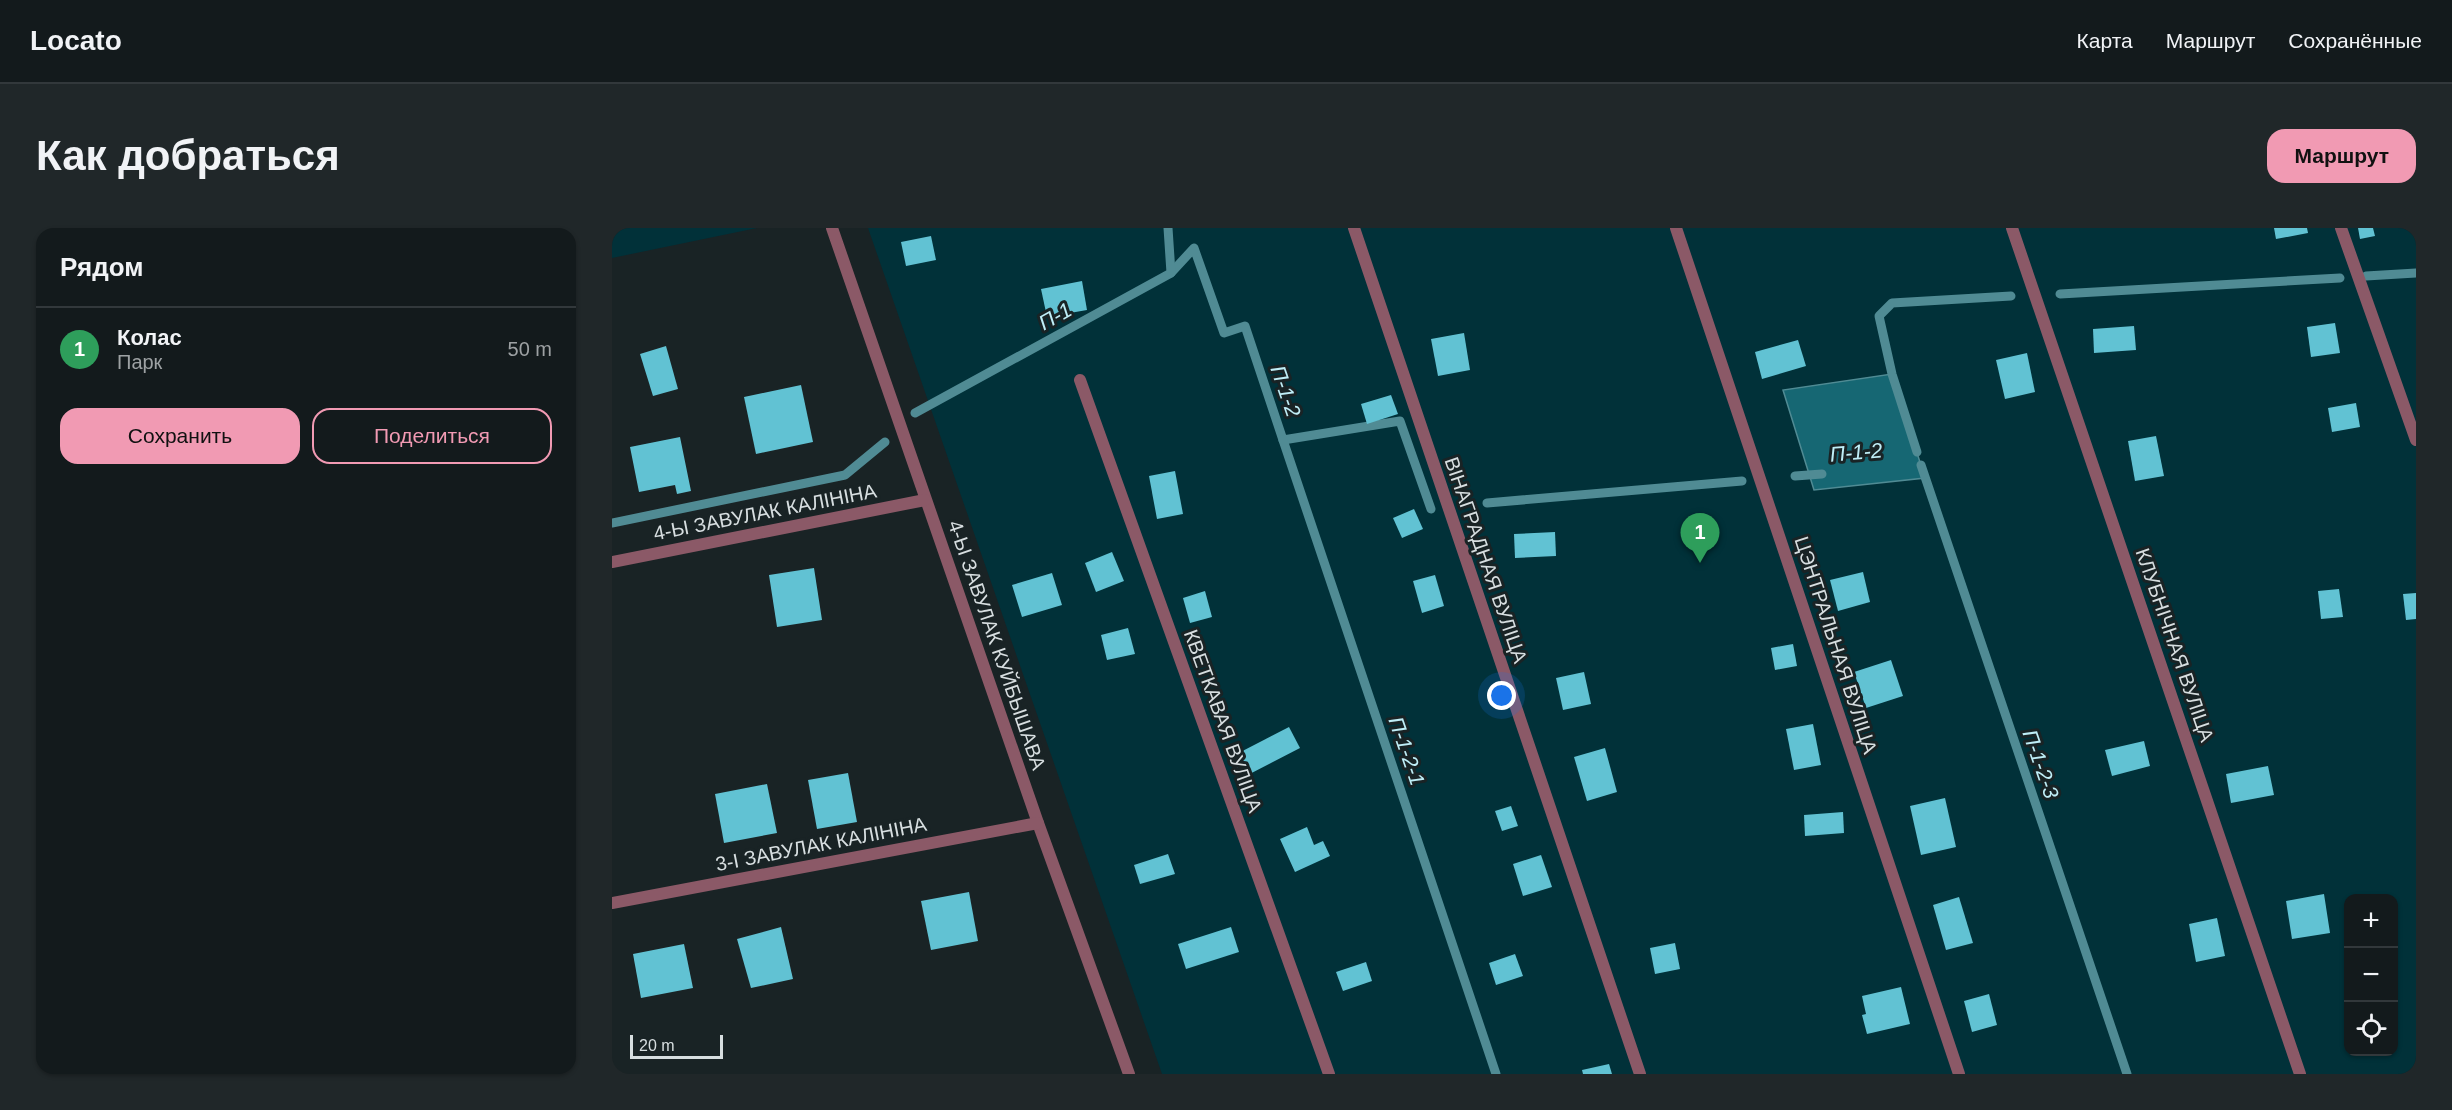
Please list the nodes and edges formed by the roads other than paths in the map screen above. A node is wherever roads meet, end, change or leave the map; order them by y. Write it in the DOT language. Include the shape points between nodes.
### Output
graph roads {
  1 [pos="832,228"];
  2 [pos="1354,228"];
  3 [pos="1676,228"];
  4 [pos="2012,228"];
  5 [pos="2341,228"];
  6 [pos="1080,380"];
  7 [pos="2416,440"];
  8 [pos="926,500"];
  9 [pos="612,562"];
  10 [pos="1038,823"];
  11 [pos="612,903"];
  12 [pos="1129,1074"];
  13 [pos="1329,1074"];
  14 [pos="1640,1074"];
  15 [pos="1959,1074"];
  16 [pos="2300,1074"];
  1 -- 8 [label="street, 4-Ы ЗАВУЛАК КУЙБЫШАВА"];
  2 -- 14 [label="street, ВІНАГРАДНАЯ ВУЛІЦА"];
  3 -- 15 [label="street, ЦЭНТРАЛЬНАЯ ВУЛІЦА"];
  4 -- 16 [label="street, КЛУБНІЧНАЯ ВУЛІЦА"];
  5 -- 7 [label="street"];
  6 -- 13 [label="street, КВЕТКАВАЯ ВУЛІЦА"];
  8 -- 9 [label="street, 4-Ы ЗАВУЛАК КАЛІНІНА"];
  8 -- 10 [label="street, 4-Ы ЗАВУЛАК КУЙБЫШАВА"];
  10 -- 11 [label="street, 3-І ЗАВУЛАК КАЛІНІНА"];
  10 -- 12 [label="street, 4-Ы ЗАВУЛАК КУЙБЫШАВА"];
}
